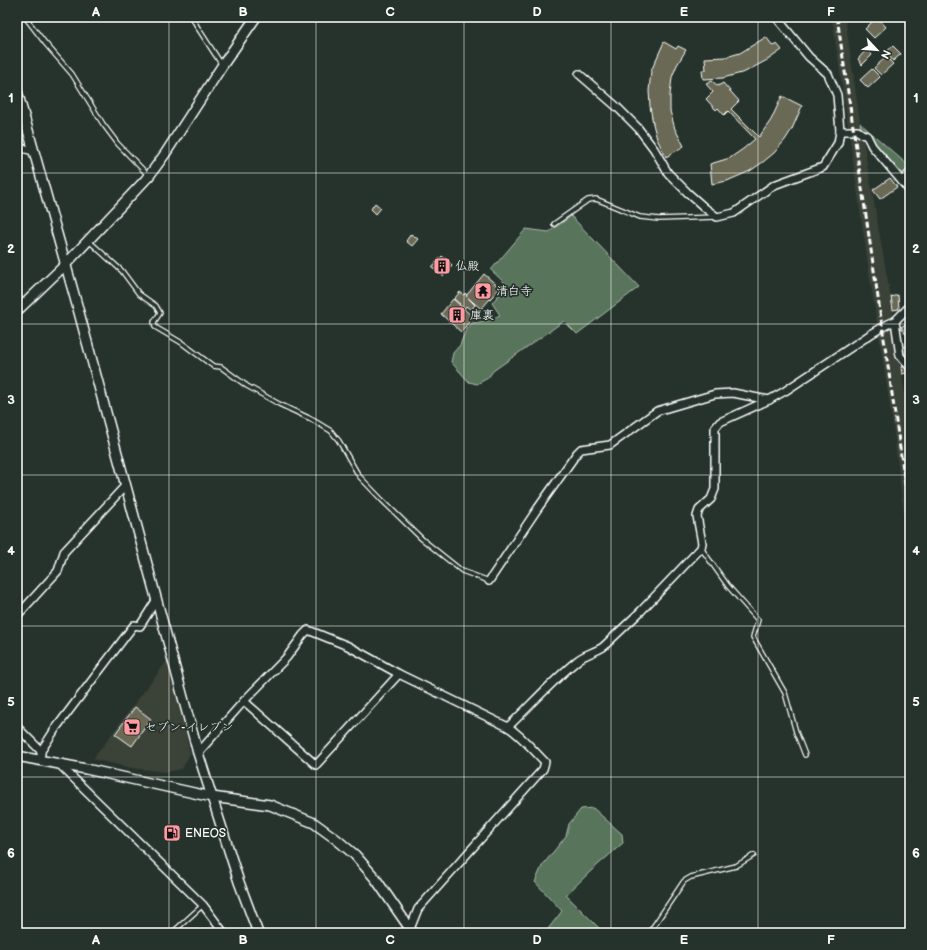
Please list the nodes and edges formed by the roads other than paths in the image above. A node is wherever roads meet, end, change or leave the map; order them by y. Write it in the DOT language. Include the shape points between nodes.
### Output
graph roads {
  1 [pos="26,17"];
  2 [pos="192,17"];
  3 [pos="256,17"];
  4 [pos="776,17"];
  5 [pos="222,66"];
  6 [pos="579,74"];
  7 [pos="17,91"];
  8 [pos="840,131"];
  9 [pos="17,148"];
  10 [pos="34,151"];
  11 [pos="910,173"];
  12 [pos="149,176"];
  13 [pos="902,181"];
  14 [pos="910,191"];
  15 [pos="717,217"];
  16 [pos="554,224"];
  17 [pos="88,240"];
  18 [pos="65,265"];
  19 [pos="910,306"];
  20 [pos="17,311"];
  21 [pos="894,321"];
  22 [pos="910,367"];
  23 [pos="769,400"];
  24 [pos="126,485"];
  25 [pos="701,548"];
  26 [pos="489,581"];
  27 [pos="157,599"];
  28 [pos="17,616"];
  29 [pos="399,674"];
  30 [pos="244,701"];
  31 [pos="17,727"];
  32 [pos="508,727"];
  33 [pos="41,751"];
  34 [pos="198,752"];
  35 [pos="806,755"];
  36 [pos="17,756"];
  37 [pos="41,761"];
  38 [pos="60,765"];
  39 [pos="212,797"];
  40 [pos="754,855"];
  41 [pos="203,905"];
  42 [pos="410,932"];
  43 [pos="172,933"];
  44 [pos="224,933"];
  45 [pos="258,933"];
  46 [pos="652,933"];
  1 -- 12 [label="lane" via="72,74 118,144"];
  2 -- 5 [label="lane"];
  3 -- 5 [label="street"];
  4 -- 8 [label="street" via="828,74 837,95"];
  5 -- 12 [label="street"];
  6 -- 15 [label="street" via="638,128 668,173"];
  7 -- 10 [label="street"];
  8 -- 13 [label="street" via="858,132 867,136 872,146"];
  8 -- 15 [label="street" via="838,143 823,167 774,185 734,212"];
  9 -- 10 [label="street"];
  10 -- 18 [label="street"];
  11 -- 13 [label="street"];
  12 -- 17 [label="street"];
  13 -- 14 [label="street"];
  15 -- 16 [label="lane" via="640,217 596,199 588,200"];
  17 -- 18 [label="street"];
  17 -- 26 [label="lane" via="122,271 139,294 156,306 160,313 154,322 155,327 213,366 221,367 279,404 331,431 359,476 422,539 462,571"];
  18 -- 20 [label="street"];
  18 -- 24 [label="street"];
  19 -- 21 [label="street"];
  21 -- 22 [label="street" via="900,356"];
  21 -- 23 [label="street"];
  23 -- 25 [label="street" via="720,422 715,428 715,489 711,499 699,510 697,516"];
  23 -- 26 [label="street" via="733,392 715,394 657,411 610,445 581,449"];
  24 -- 27 [label="street"];
  24 -- 28 [label="street" via="64,552 58,571"];
  25 -- 32 [label="street" via="603,647 579,658"];
  25 -- 35 [label="lane" via="728,586 758,620 753,638 785,693 796,732"];
  27 -- 33 [label="street" via="140,626 134,625"];
  27 -- 34 [label="street"];
  29 -- 30 [label="street" via="348,646 308,630 287,657"];
  29 -- 30 [label="street" via="316,765"];
  29 -- 32 [label="street"];
  30 -- 34 [label="street"];
  31 -- 33 [label="street"];
  32 -- 42 [label="street" via="545,762 543,769 418,909"];
  33 -- 37 [label="street"];
  34 -- 39 [label="street"];
  36 -- 37 [label="street"];
  37 -- 38 [label="street"];
  38 -- 39 [label="street"];
  38 -- 41 [label="street"];
  39 -- 42 [label="street" via="270,805 314,823 355,855 375,878"];
  39 -- 45 [label="street"];
  40 -- 46 [label="lane" via="736,866 684,881 650,930"];
  41 -- 43 [label="lane"];
  41 -- 44 [label="street"];
}
